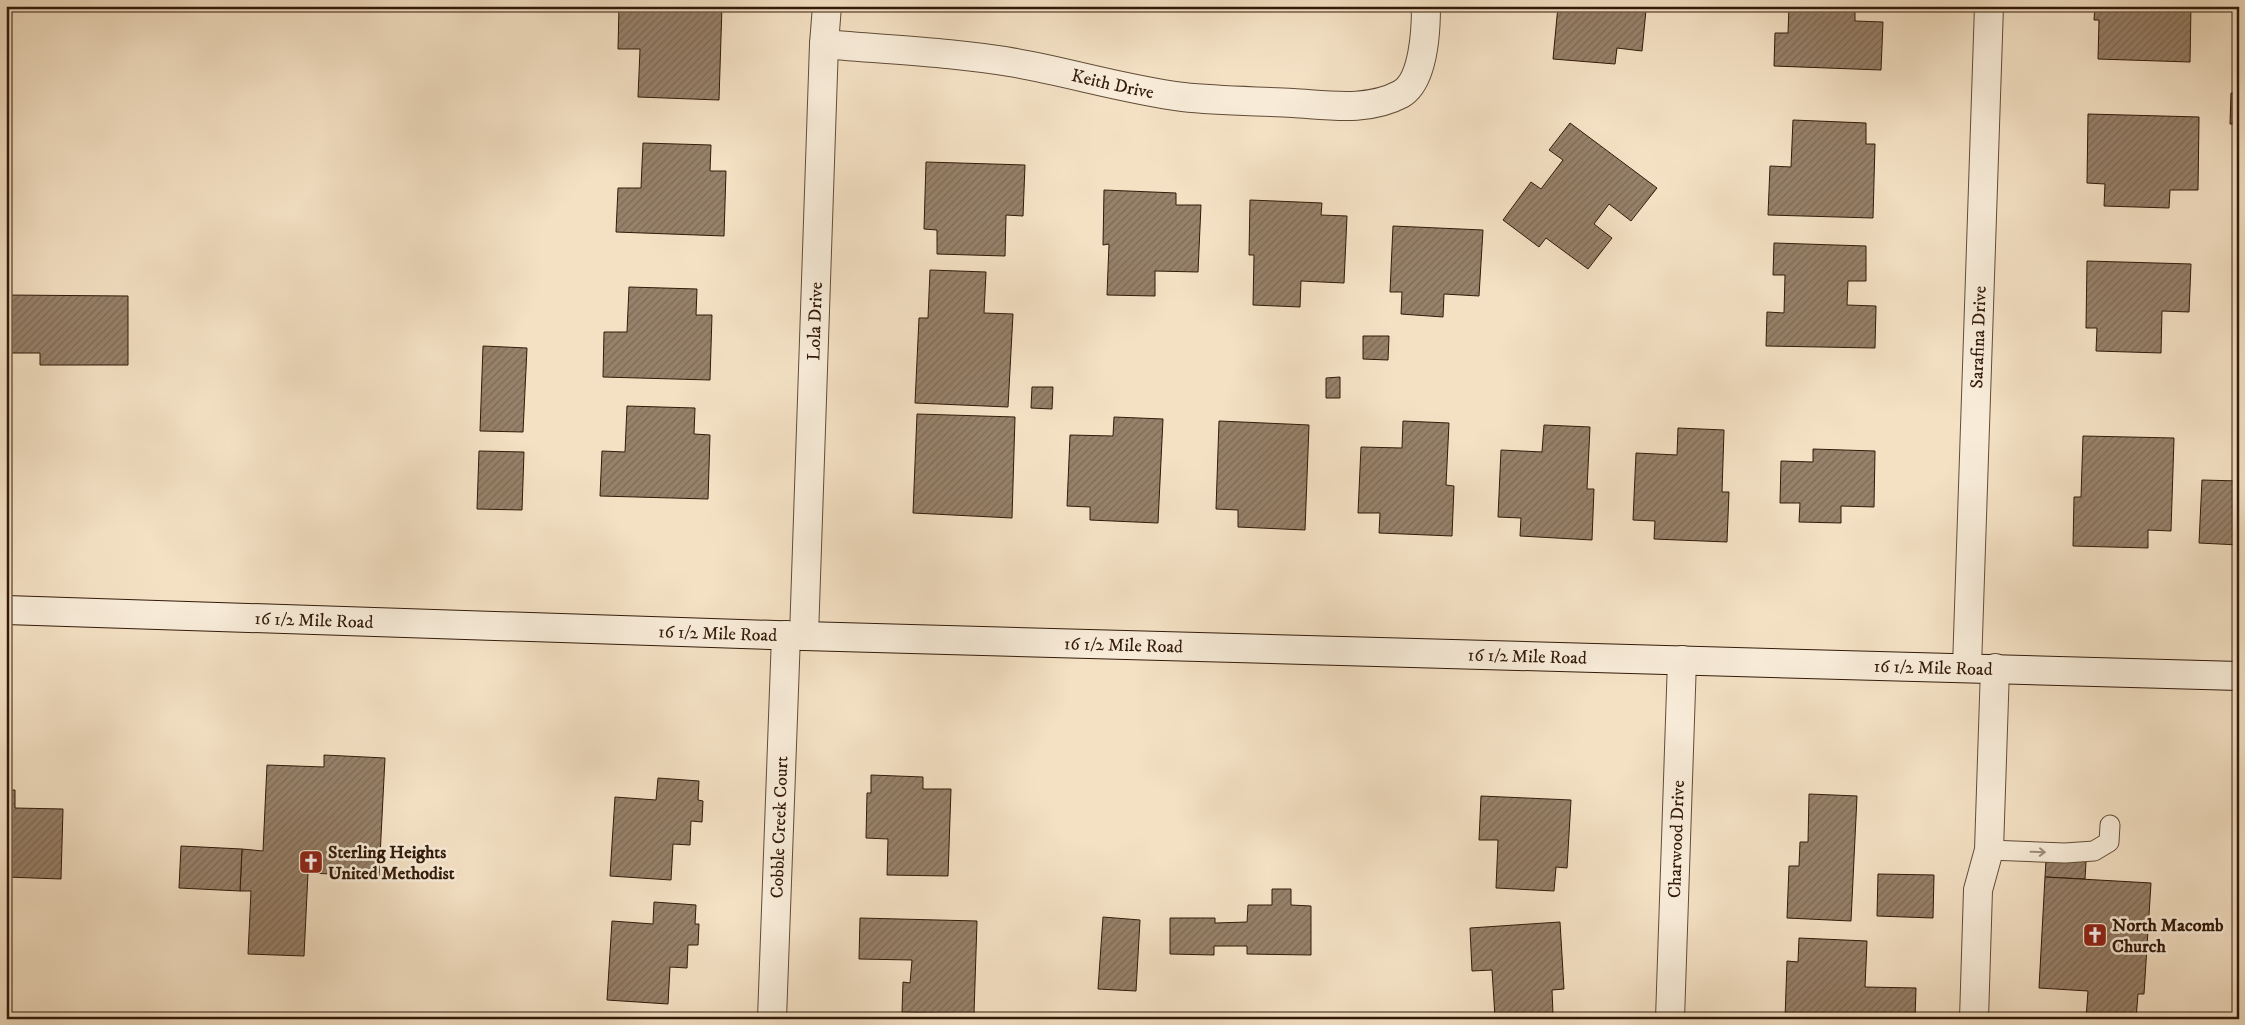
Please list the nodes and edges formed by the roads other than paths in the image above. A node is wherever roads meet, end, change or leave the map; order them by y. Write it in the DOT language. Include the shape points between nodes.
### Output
graph roads {
  1 [pos="828,6"];
  2 [pos="1426,6"];
  3 [pos="1988,6"];
  4 [pos="824,44"];
  5 [pos="6,610"];
  6 [pos="795,636"];
  7 [pos="1682,660"];
  8 [pos="1967,667"];
  9 [pos="1995,668"];
  10 [pos="2239,676"];
  11 [pos="2110,826"];
  12 [pos="1989,850"];
  13 [pos="772,1019"];
  14 [pos="1670,1019"];
  15 [pos="1974,1019"];
  1 -- 4 [label="street, Lola Drive"];
  2 -- 4 [label="street, Keith Drive" via="1425,38 1418,72 1402,93 1378,103 1345,106 1184,97 1016,63"];
  3 -- 8 [label="street, Sarafina Drive"];
  4 -- 6 [label="street, Lola Drive"];
  5 -- 6 [label="street, 16 1/2 Mile Road"];
  6 -- 7 [label="street, 16 1/2 Mile Road"];
  6 -- 13 [label="street, Cobble Creek Court"];
  7 -- 8 [label="street, 16 1/2 Mile Road"];
  7 -- 14 [label="street, Charwood Drive"];
  8 -- 9 [label="street, 16 1/2 Mile Road"];
  9 -- 10 [label="street, 16 1/2 Mile Road"];
  9 -- 12 [label="street"];
  12 -- 11 [label="lane, one-way" via="2094,851 2109,842"];
  12 -- 15 [label="street" via="1978,890"];
}
